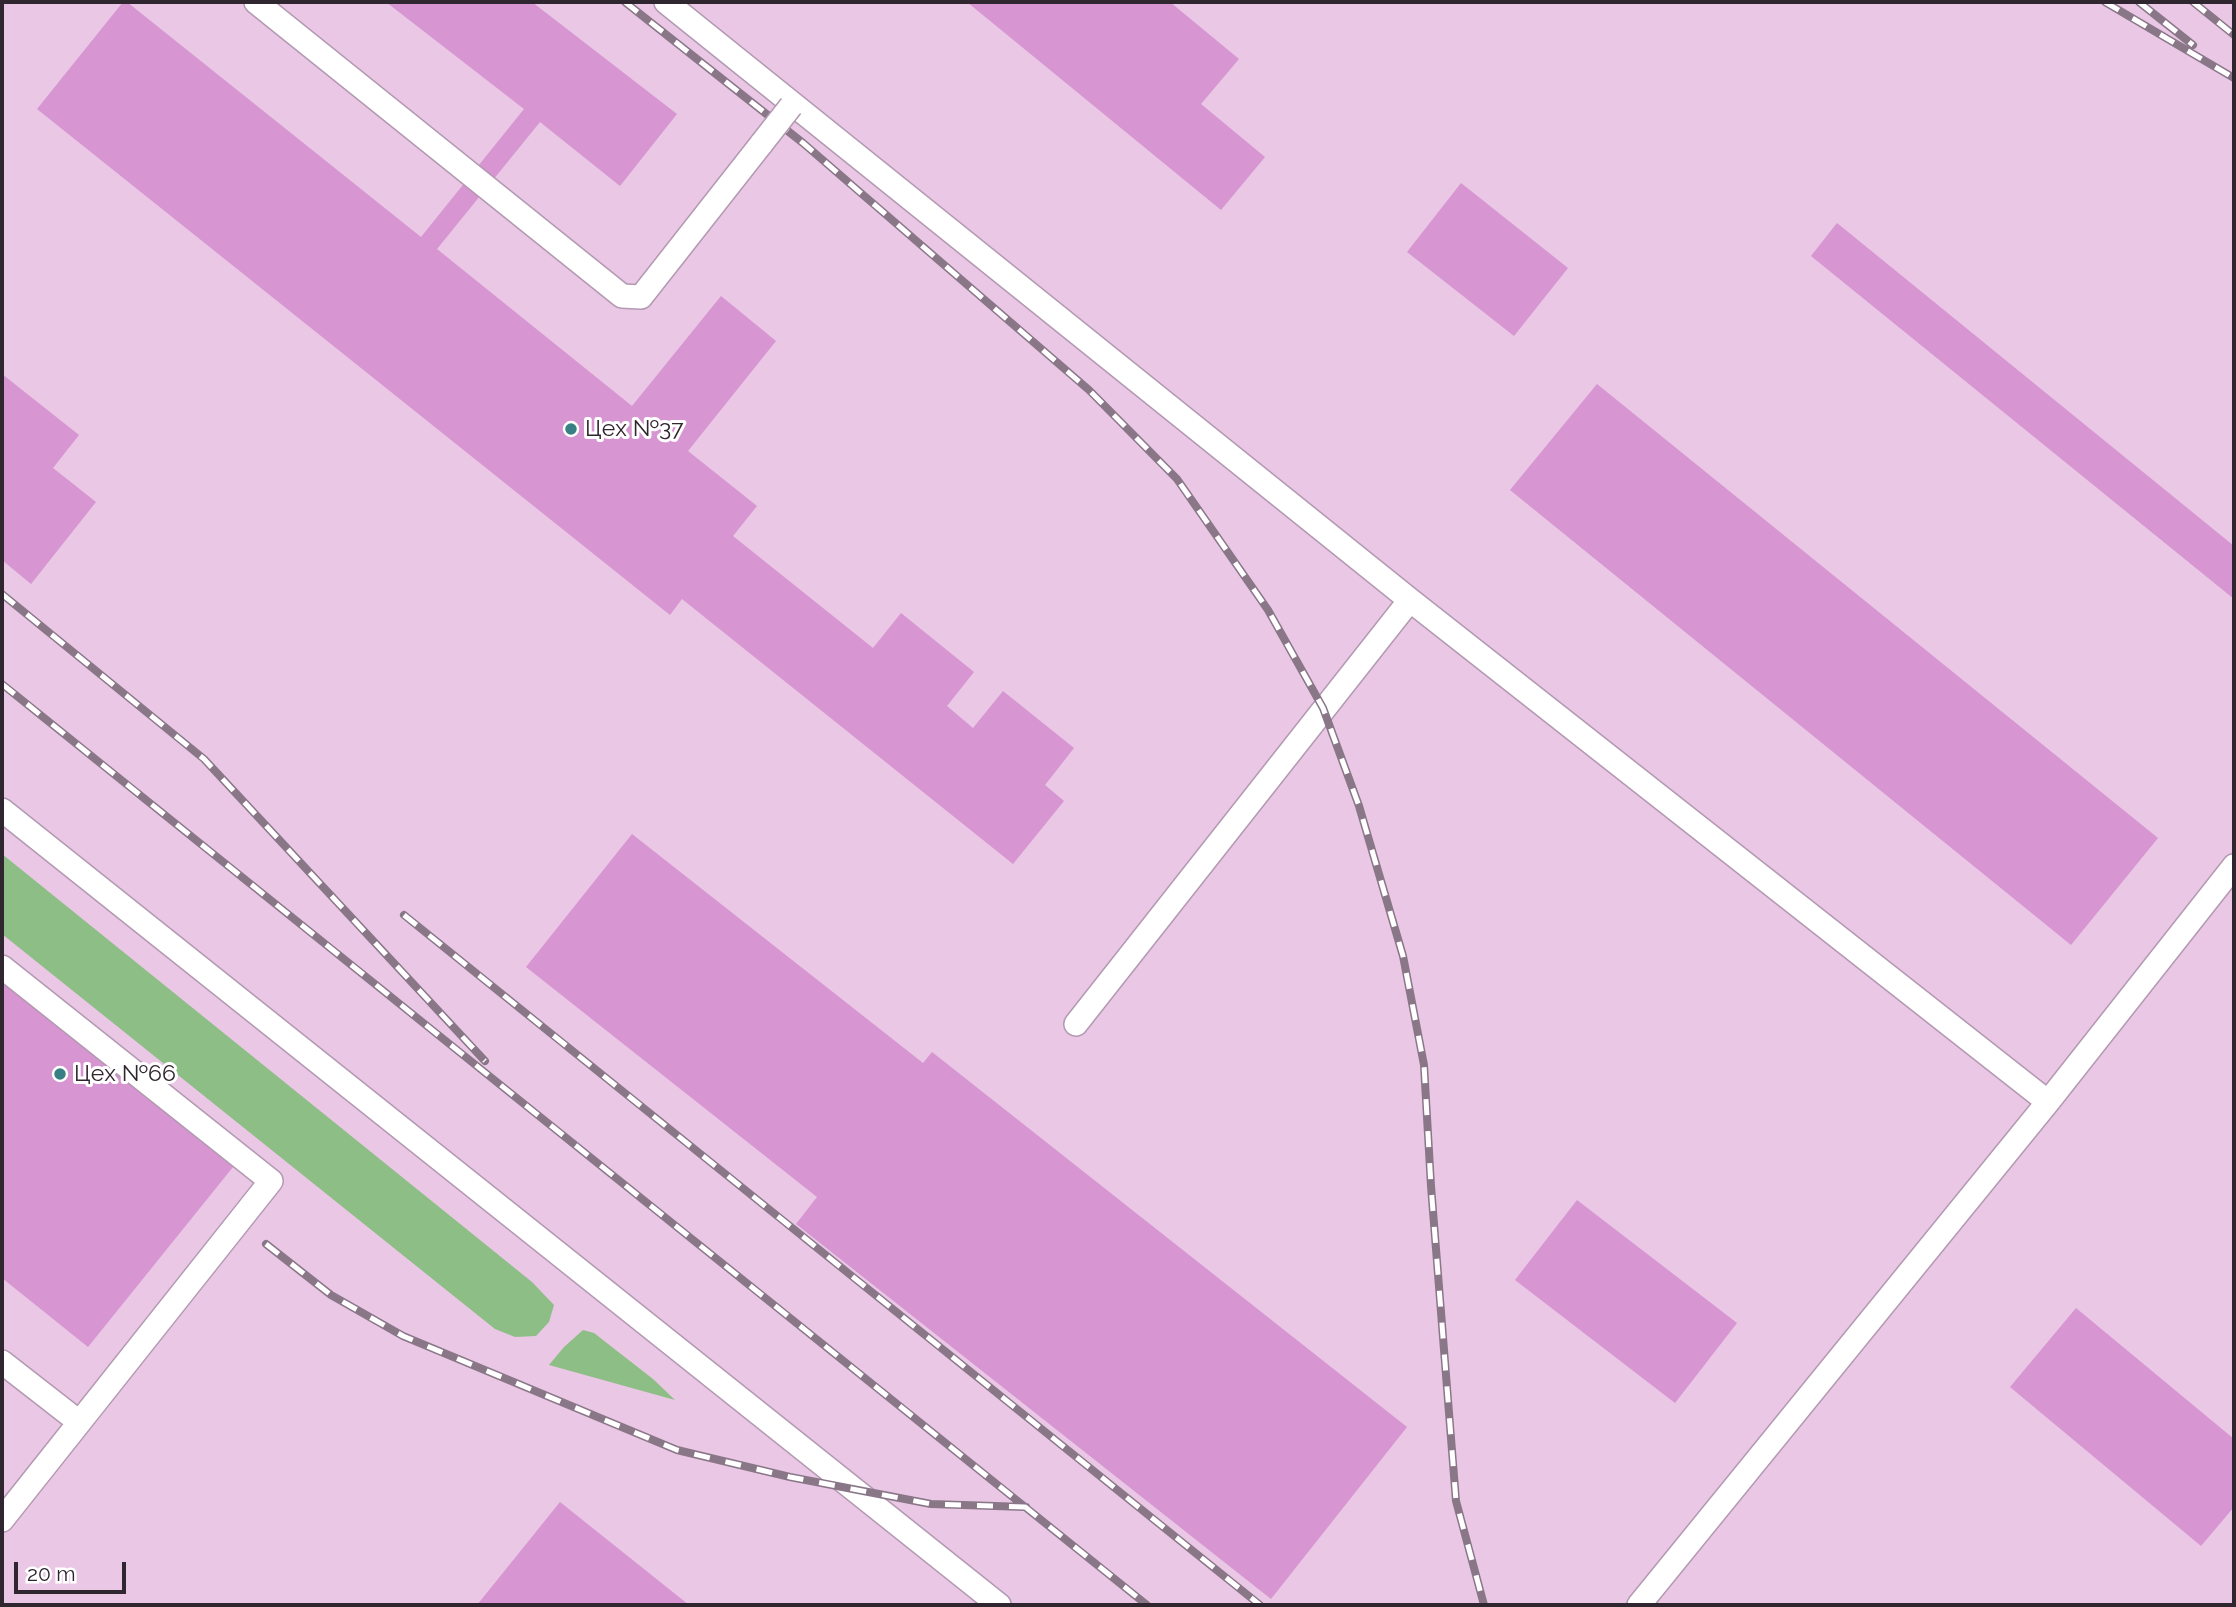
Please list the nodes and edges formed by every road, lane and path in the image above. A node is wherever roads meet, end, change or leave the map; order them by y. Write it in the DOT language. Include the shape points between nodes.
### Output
graph roads {
  1 [pos="256,2"];
  2 [pos="666,2"];
  3 [pos="792,105"];
  4 [pos="1410,600"];
  5 [pos="2,810"];
  6 [pos="2234,866"];
  7 [pos="2,967"];
  8 [pos="1076,1024"];
  9 [pos="2048,1102"];
  10 [pos="2,1362"];
  11 [pos="79,1422"];
  12 [pos="2,1520"];
  13 [pos="999,1605"];
  14 [pos="1639,1605"];
  1 -- 3 [label="lane, bridge" via="622,296 641,297"];
  2 -- 3 [label="lane"];
  3 -- 4 [label="lane"];
  4 -- 8 [label="lane"];
  4 -- 9 [label="lane"];
  5 -- 13 [label="lane"];
  6 -- 9 [label="lane"];
  7 -- 11 [label="lane" via="271,1181"];
  9 -- 14 [label="lane"];
  10 -- 11 [label="lane"];
  11 -- 12 [label="lane"];
}
